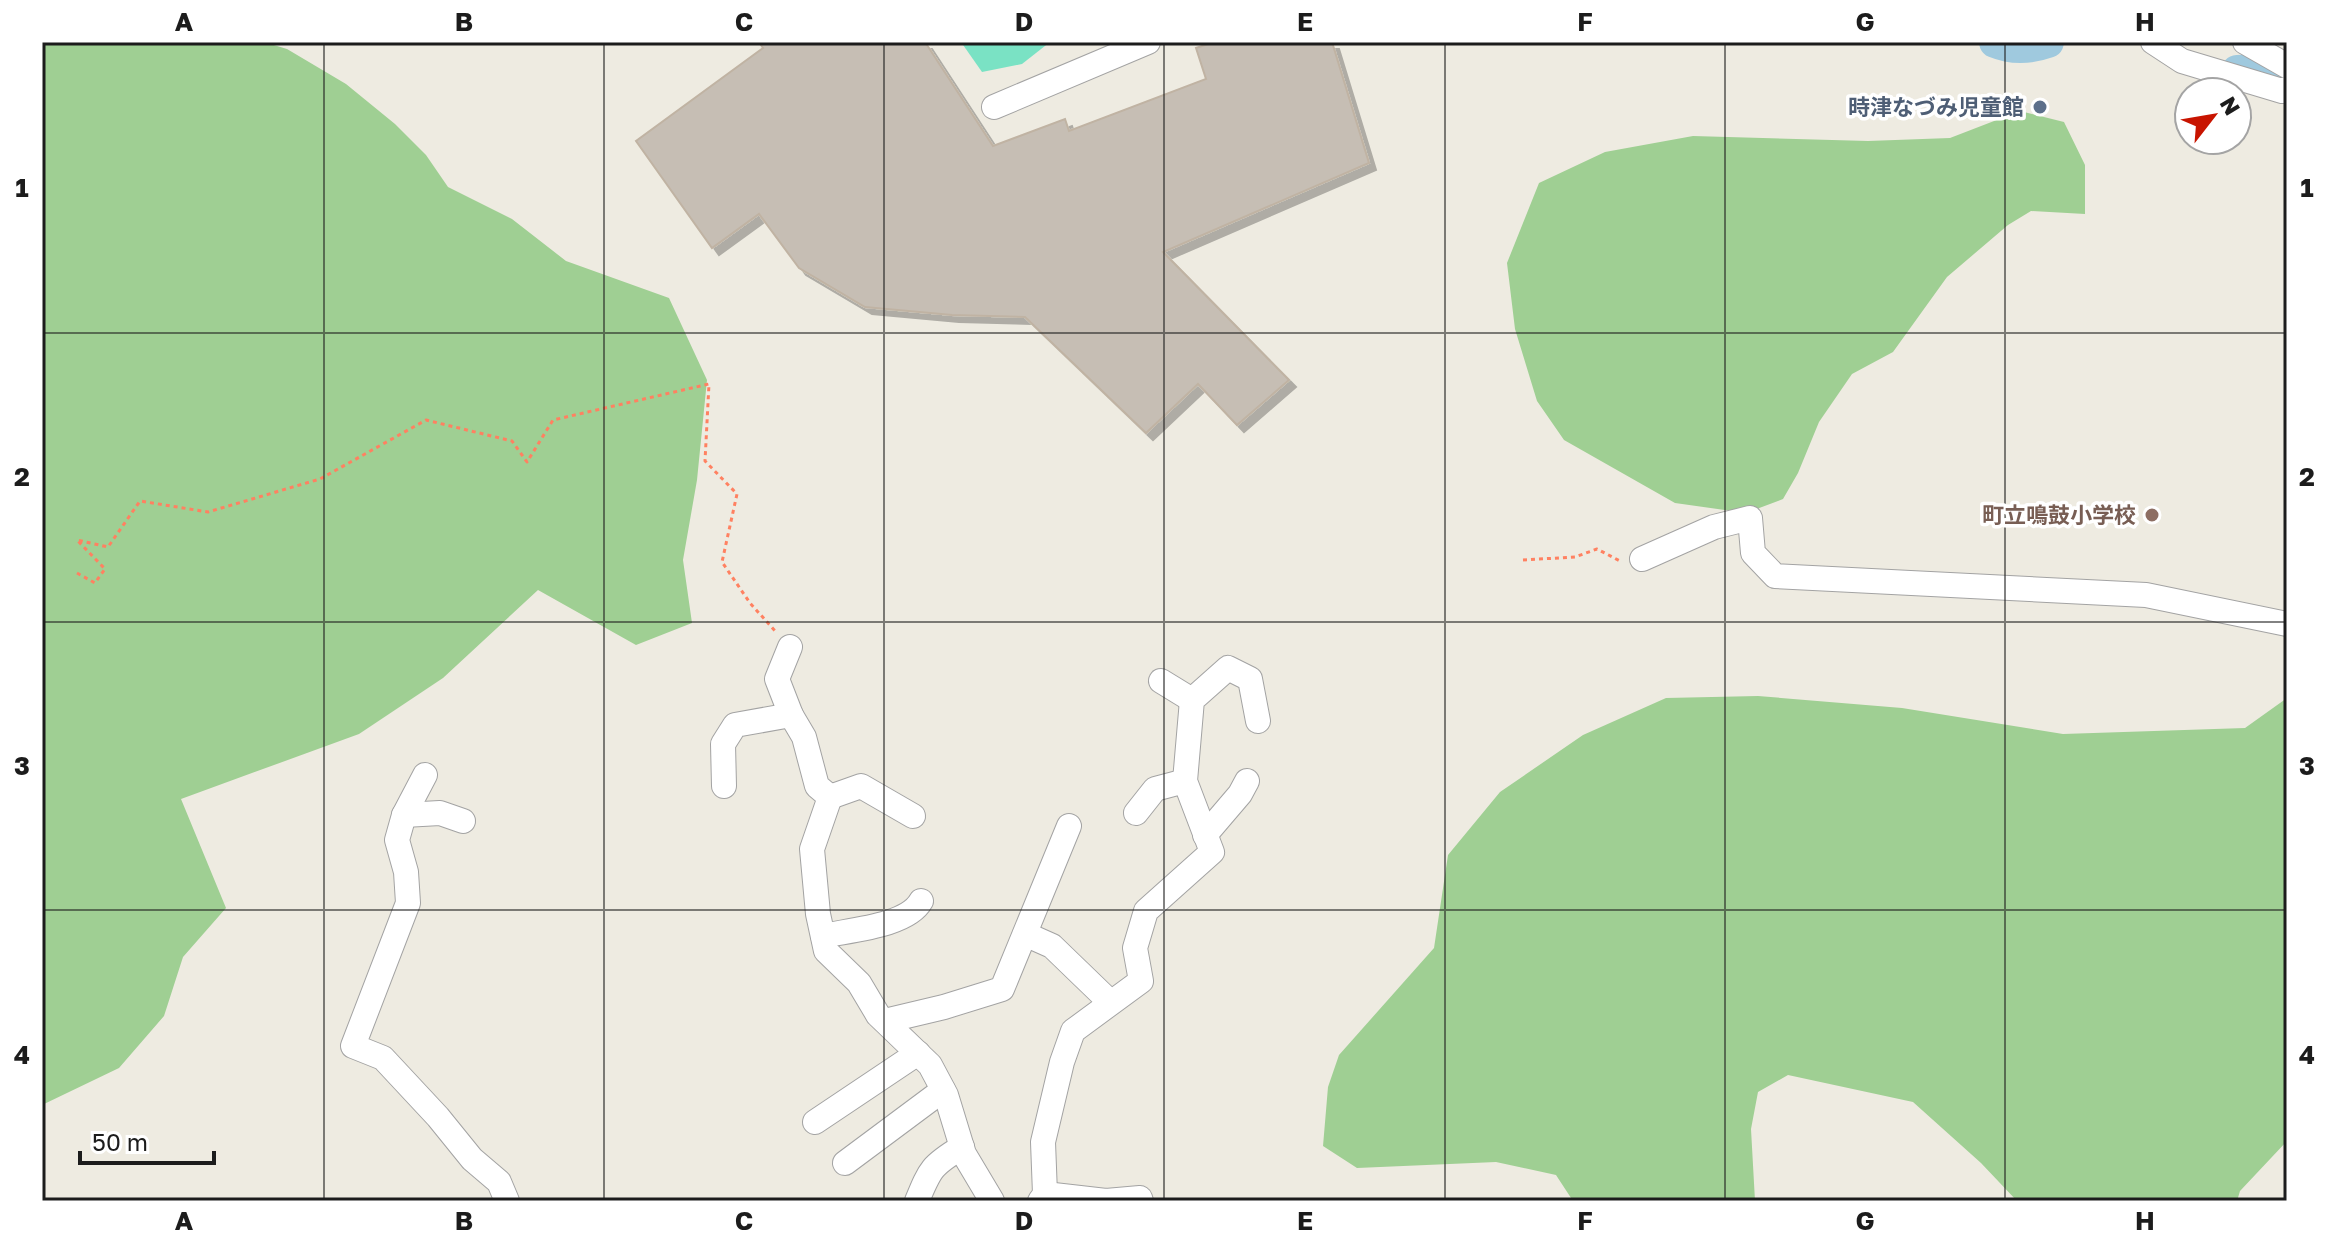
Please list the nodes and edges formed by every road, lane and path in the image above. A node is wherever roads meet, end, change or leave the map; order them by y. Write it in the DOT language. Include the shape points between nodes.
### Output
graph roads {
  1 [pos="1148,42"];
  2 [pos="2153,42"];
  3 [pos="2246,42"];
  4 [pos="2287,66"];
  5 [pos="2287,89"];
  6 [pos="994,107"];
  7 [pos="1642,559"];
  8 [pos="1523,560"];
  9 [pos="77,573"];
  10 [pos="2287,624"];
  11 [pos="790,647"];
  12 [pos="1161,681"];
  13 [pos="1192,700"];
  14 [pos="791,715"];
  15 [pos="1258,721"];
  16 [pos="425,775"];
  17 [pos="1185,781"];
  18 [pos="1247,781"];
  19 [pos="724,786"];
  20 [pos="830,797"];
  21 [pos="1136,813"];
  22 [pos="404,815"];
  23 [pos="913,816"];
  24 [pos="463,821"];
  25 [pos="1069,826"];
  26 [pos="1205,835"];
  27 [pos="921,901"];
  28 [pos="1025,934"];
  29 [pos="823,936"];
  30 [pos="1110,1002"];
  31 [pos="885,1021"];
  32 [pos="918,1053"];
  33 [pos="943,1090"];
  34 [pos="815,1122"];
  35 [pos="962,1147"];
  36 [pos="845,1163"];
  37 [pos="1042,1198"];
  38 [pos="507,1201"];
  39 [pos="917,1201"];
  40 [pos="992,1201"];
  41 [pos="1141,1201"];
  1 -- 6 [label="street"];
  2 -- 5 [label="street" via="2182,61"];
  3 -- 4 [label="street"];
  7 -- 8 [label="path" via="1622,562 1597,549 1575,557"];
  7 -- 10 [label="street" via="1714,527 1750,518 1753,553 1775,576 2146,595"];
  9 -- 11 [label="path" via="95,583 105,569 77,540 108,547 140,501 208,512 320,479 426,420 512,441 527,462 553,420 709,384 705,461 737,494 722,562"];
  11 -- 14 [label="street" via="777,679"];
  12 -- 13 [label="street"];
  13 -- 15 [label="street" via="1228,668 1250,679"];
  13 -- 17 [label="street"];
  14 -- 19 [label="street" via="735,725 723,744"];
  14 -- 20 [label="street" via="804,737 817,786"];
  16 -- 22 [label="street"];
  17 -- 21 [label="street" via="1155,789"];
  17 -- 26 [label="street"];
  18 -- 26 [label="street"];
  20 -- 23 [label="street" via="861,786"];
  20 -- 29 [label="street" via="812,849"];
  22 -- 24 [label="street" via="440,813"];
  22 -- 38 [label="street" via="397,840 408,903 353,1046 383,1058 472,1159 499,1182"];
  25 -- 28 [label="street"];
  26 -- 30 [label="street" via="1212,852 1146,911 1135,948 1141,981"];
  27 -- 29 [label="street" via="899,920"];
  28 -- 30 [label="street" via="1052,946"];
  28 -- 31 [label="street" via="1002,989"];
  29 -- 31 [label="street" via="826,951 859,983"];
  30 -- 37 [label="street" via="1073,1031 1062,1062 1043,1142"];
  31 -- 32 [label="street"];
  32 -- 33 [label="street"];
  32 -- 34 [label="street"];
  33 -- 35 [label="street"];
  33 -- 36 [label="street"];
  35 -- 39 [label="street" via="937,1162"];
  35 -- 40 [label="street"];
  37 -- 41 [label="street"];
}
